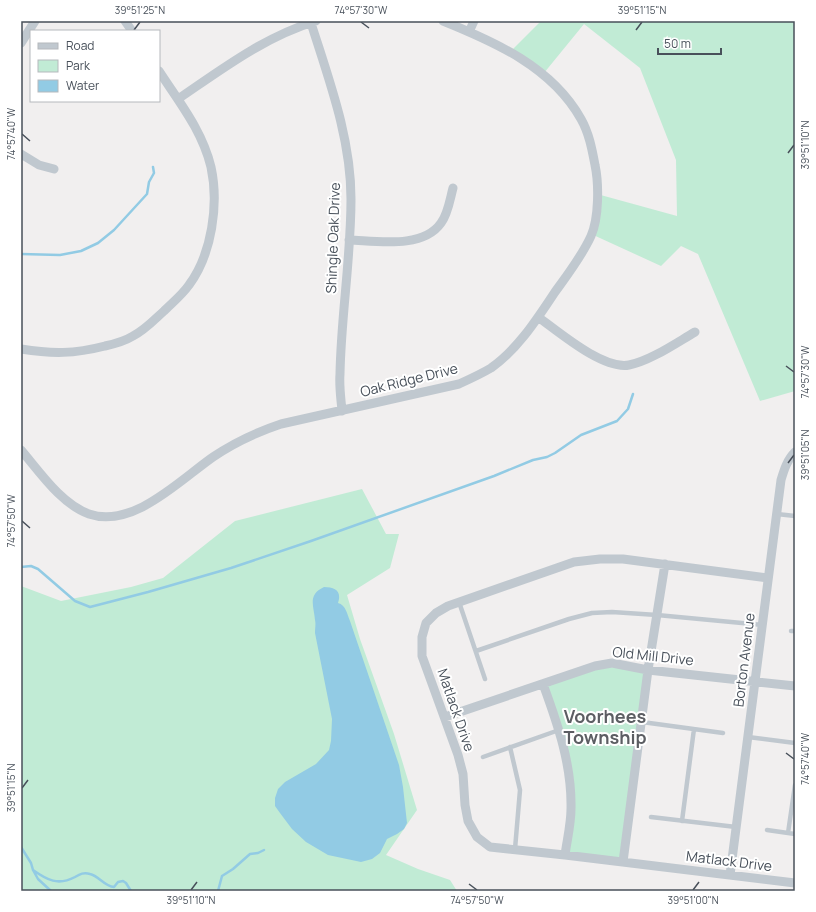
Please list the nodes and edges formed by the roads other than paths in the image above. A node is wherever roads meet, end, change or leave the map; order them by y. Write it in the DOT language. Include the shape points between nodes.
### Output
graph roads {
  1 [pos="36,21"];
  2 [pos="125,21"];
  3 [pos="443,21"];
  4 [pos="474,21"];
  5 [pos="314,22"];
  6 [pos="131,30"];
  7 [pos="469,32"];
  8 [pos="21,42"];
  9 [pos="160,73"];
  10 [pos="178,99"];
  11 [pos="21,154"];
  12 [pos="54,169"];
  13 [pos="453,188"];
  14 [pos="349,240"];
  15 [pos="538,317"];
  16 [pos="695,332"];
  17 [pos="21,349"];
  18 [pos="342,411"];
  19 [pos="21,450"];
  20 [pos="795,452"];
  21 [pos="776,514"];
  22 [pos="795,516"];
  23 [pos="665,564"];
  24 [pos="768,578"];
  25 [pos="459,602"];
  26 [pos="657,615"];
  27 [pos="762,626"];
  28 [pos="476,651"];
  29 [pos="648,670"];
  30 [pos="485,679"];
  31 [pos="756,681"];
  32 [pos="543,684"];
  33 [pos="795,686"];
  34 [pos="445,717"];
  35 [pos="642,722"];
  36 [pos="694,729"];
  37 [pos="559,730"];
  38 [pos="723,733"];
  39 [pos="748,736"];
  40 [pos="795,743"];
  41 [pos="510,747"];
  42 [pos="483,757"];
  43 [pos="795,784"];
  44 [pos="651,817"];
  45 [pos="682,821"];
  46 [pos="736,827"];
  47 [pos="767,830"];
  48 [pos="788,833"];
  49 [pos="795,834"];
  50 [pos="515,849"];
  51 [pos="565,855"];
  52 [pos="623,862"];
  53 [pos="730,875"];
  54 [pos="795,883"];
  1 -- 8 [label="street"];
  2 -- 6 [label="street"];
  3 -- 7 [label="street, Oak Ridge Drive"];
  4 -- 7 [label="street"];
  5 -- 10 [label="street" via="266,41"];
  5 -- 14 [label="street, Shingle Oak Drive" via="340,114 347,151 351,198"];
  7 -- 15 [label="street, Oak Ridge Drive" via="539,70 570,103 581,119 590,140 597,172 598,193 592,235"];
  9 -- 10 [label="street"];
  10 -- 17 [label="street" via="201,136 211,168 213,188 214,211 209,240 205,255 190,284 145,329 133,337 64,354"];
  11 -- 12 [label="street" via="39,165"];
  13 -- 14 [label="street" via="441,223 424,237 391,241"];
  14 -- 18 [label="street, Shingle Oak Drive" via="340,376"];
  15 -- 16 [label="street" via="587,352 613,365 628,366 645,360"];
  15 -- 18 [label="street, Oak Ridge Drive" via="510,350 492,367 477,376 459,384"];
  18 -- 19 [label="street, Oak Ridge Drive" via="261,430 214,456 148,505 118,516 102,517 68,502"];
  20 -- 21 [label="street, Borton Avenue" via="784,467"];
  21 -- 22 [label="lane"];
  21 -- 24 [label="street, Borton Avenue"];
  23 -- 24 [label="street, Matlack Drive"];
  23 -- 25 [label="street, Matlack Drive" via="623,559 574,562"];
  23 -- 26 [label="street"];
  24 -- 27 [label="street, Borton Avenue"];
  25 -- 28 [label="lane"];
  25 -- 34 [label="street, Matlack Drive" via="436,613 426,623 422,637 422,656"];
  26 -- 27 [label="lane"];
  26 -- 28 [label="lane" via="592,613"];
  26 -- 29 [label="street"];
  27 -- 31 [label="street, Borton Avenue"];
  28 -- 30 [label="lane"];
  29 -- 31 [label="street, Old Mill Drive"];
  29 -- 32 [label="street, Old Mill Drive" via="612,663 595,666"];
  29 -- 35 [label="street"];
  31 -- 33 [label="street, Old Mill Drive"];
  31 -- 39 [label="street, Borton Avenue"];
  32 -- 34 [label="street, Old Mill Drive"];
  32 -- 37 [label="street"];
  34 -- 50 [label="street, Matlack Drive" via="463,774 468,821 478,837 490,847"];
  35 -- 36 [label="lane"];
  35 -- 52 [label="street"];
  36 -- 38 [label="lane"];
  36 -- 45 [label="lane"];
  37 -- 41 [label="lane"];
  37 -- 51 [label="street" via="569,769 571,810"];
  39 -- 40 [label="lane"];
  39 -- 46 [label="street, Borton Avenue"];
  41 -- 42 [label="lane"];
  41 -- 50 [label="lane" via="520,790"];
  43 -- 48 [label="lane"];
  44 -- 45 [label="lane"];
  45 -- 46 [label="lane"];
  46 -- 53 [label="street, Borton Avenue"];
  47 -- 48 [label="lane"];
  48 -- 49 [label="lane"];
  50 -- 51 [label="street, Matlack Drive"];
  51 -- 52 [label="street, Matlack Drive"];
  52 -- 53 [label="street, Matlack Drive"];
  53 -- 54 [label="street, Matlack Drive"];
}
